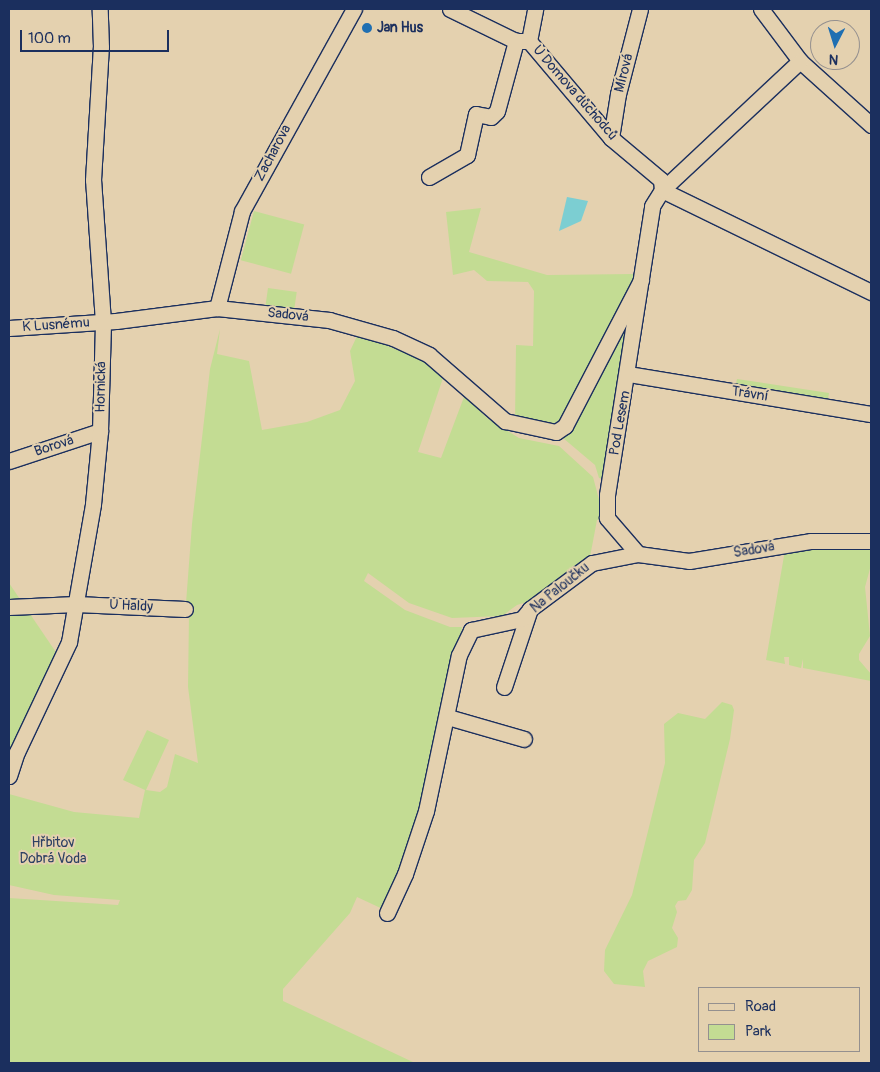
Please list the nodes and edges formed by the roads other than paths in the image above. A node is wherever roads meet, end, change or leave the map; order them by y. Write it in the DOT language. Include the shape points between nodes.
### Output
graph roads {
  1 [pos="100,9"];
  2 [pos="354,9"];
  3 [pos="450,9"];
  4 [pos="534,9"];
  5 [pos="640,9"];
  6 [pos="761,9"];
  7 [pos="523,41"];
  8 [pos="800,61"];
  9 [pos="871,125"];
  10 [pos="611,138"];
  11 [pos="428,177"];
  12 [pos="662,190"];
  13 [pos="641,280"];
  14 [pos="871,292"];
  15 [pos="217,308"];
  16 [pos="103,322"];
  17 [pos="9,328"];
  18 [pos="628,374"];
  19 [pos="572,412"];
  20 [pos="871,414"];
  21 [pos="100,431"];
  22 [pos="9,461"];
  23 [pos="871,541"];
  24 [pos="638,554"];
  25 [pos="76,604"];
  26 [pos="9,607"];
  27 [pos="185,609"];
  28 [pos="530,609"];
  29 [pos="504,687"];
  30 [pos="448,717"];
  31 [pos="524,739"];
  32 [pos="9,776"];
  33 [pos="387,913"];
  1 -- 16 [label="street, Hornická" via="101,47 93,180"];
  2 -- 15 [label="street, Zacharova" via="242,211"];
  3 -- 7 [label="street, U Domova důchodců"];
  4 -- 7 [label="street"];
  5 -- 10 [label="street, Mírová" via="618,94"];
  6 -- 8 [label="street"];
  7 -- 10 [label="street, U Domova důchodců"];
  7 -- 11 [label="street" via="497,111 491,117 476,114 467,155"];
  8 -- 9 [label="street"];
  8 -- 12 [label="street, Pod Lesem"];
  10 -- 12 [label="street, U Domova důchodců" via="661,180"];
  12 -- 13 [label="street, Pod Lesem" via="652,206"];
  12 -- 14 [label="street"];
  13 -- 18 [label="street, Pod Lesem"];
  13 -- 19 [label="street, Pod Lesem"];
  15 -- 16 [label="street, Sadová"];
  15 -- 19 [label="street, Sadová" via="329,320 379,333 429,355 505,421 556,432 565,426"];
  16 -- 17 [label="street, K Lusnému"];
  16 -- 21 [label="street, Hornická"];
  18 -- 20 [label="street, Trávní"];
  18 -- 24 [label="street, Pod Lesem" via="607,518"];
  21 -- 22 [label="street, Borová"];
  21 -- 25 [label="street, Hornická" via="94,504"];
  23 -- 24 [label="street, Sadová" via="811,541 689,561"];
  24 -- 28 [label="street, Na Paloučku" via="592,562"];
  25 -- 26 [label="street, U Haldy"];
  25 -- 27 [label="street, U Haldy"];
  25 -- 32 [label="street, Hornická" via="69,642 17,752"];
  28 -- 29 [label="street, Na Paloučku"];
  28 -- 30 [label="street" via="522,619 471,630 459,656"];
  30 -- 31 [label="street"];
  30 -- 33 [label="street" via="426,811 405,874"];
}
